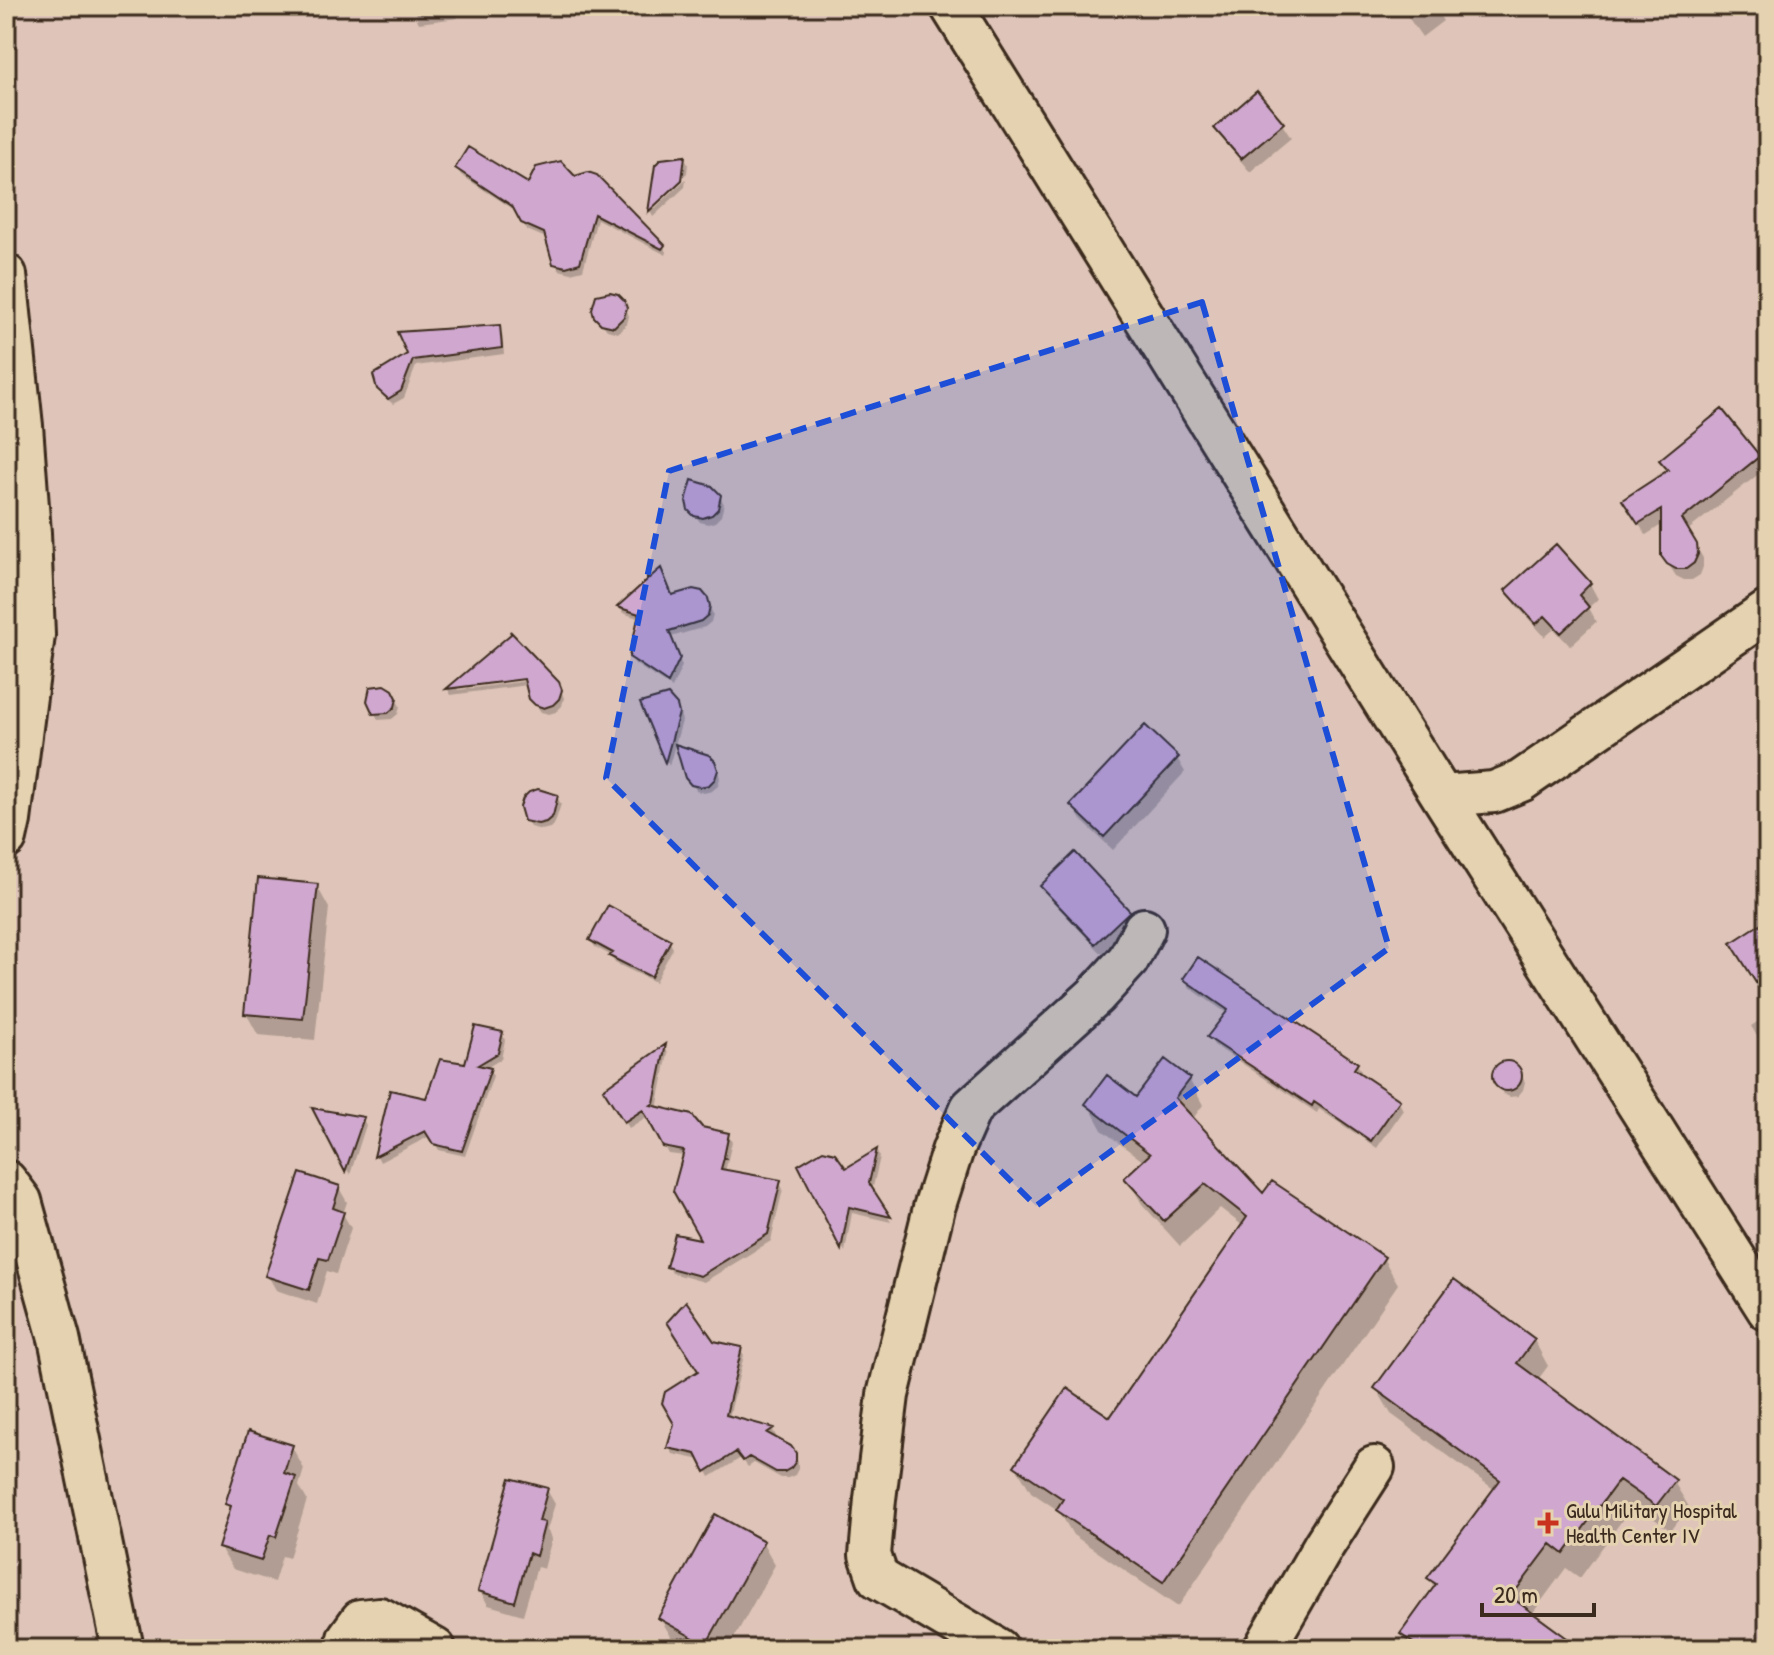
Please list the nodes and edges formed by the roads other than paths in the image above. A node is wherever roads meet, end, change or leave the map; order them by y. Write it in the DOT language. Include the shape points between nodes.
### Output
graph roads {
  1 [pos="951,6"];
  2 [pos="6,275"];
  3 [pos="1768,611"];
  4 [pos="1442,796"];
  5 [pos="6,838"];
  6 [pos="1144,929"];
  7 [pos="6,1181"];
  8 [pos="1753,1256"];
  9 [pos="1768,1310"];
  10 [pos="1374,1467"];
  11 [pos="123,1649"];
  12 [pos="346,1649"];
  13 [pos="435,1649"];
  14 [pos="998,1649"];
  15 [pos="1264,1649"];
  1 -- 4 [label="street"];
  2 -- 5 [label="street" via="23,441 34,635"];
  3 -- 4 [label="street" via="1521,781 1494,792"];
  4 -- 8 [label="street"];
  6 -- 14 [label="street" via="1128,960 1095,996 971,1108 934,1208 888,1395 870,1555 878,1578"];
  7 -- 11 [label="street" via="21,1201 59,1338"];
  8 -- 9 [label="street"];
  10 -- 15 [label="street"];
  12 -- 13 [label="street" via="361,1620 380,1618"];
}
